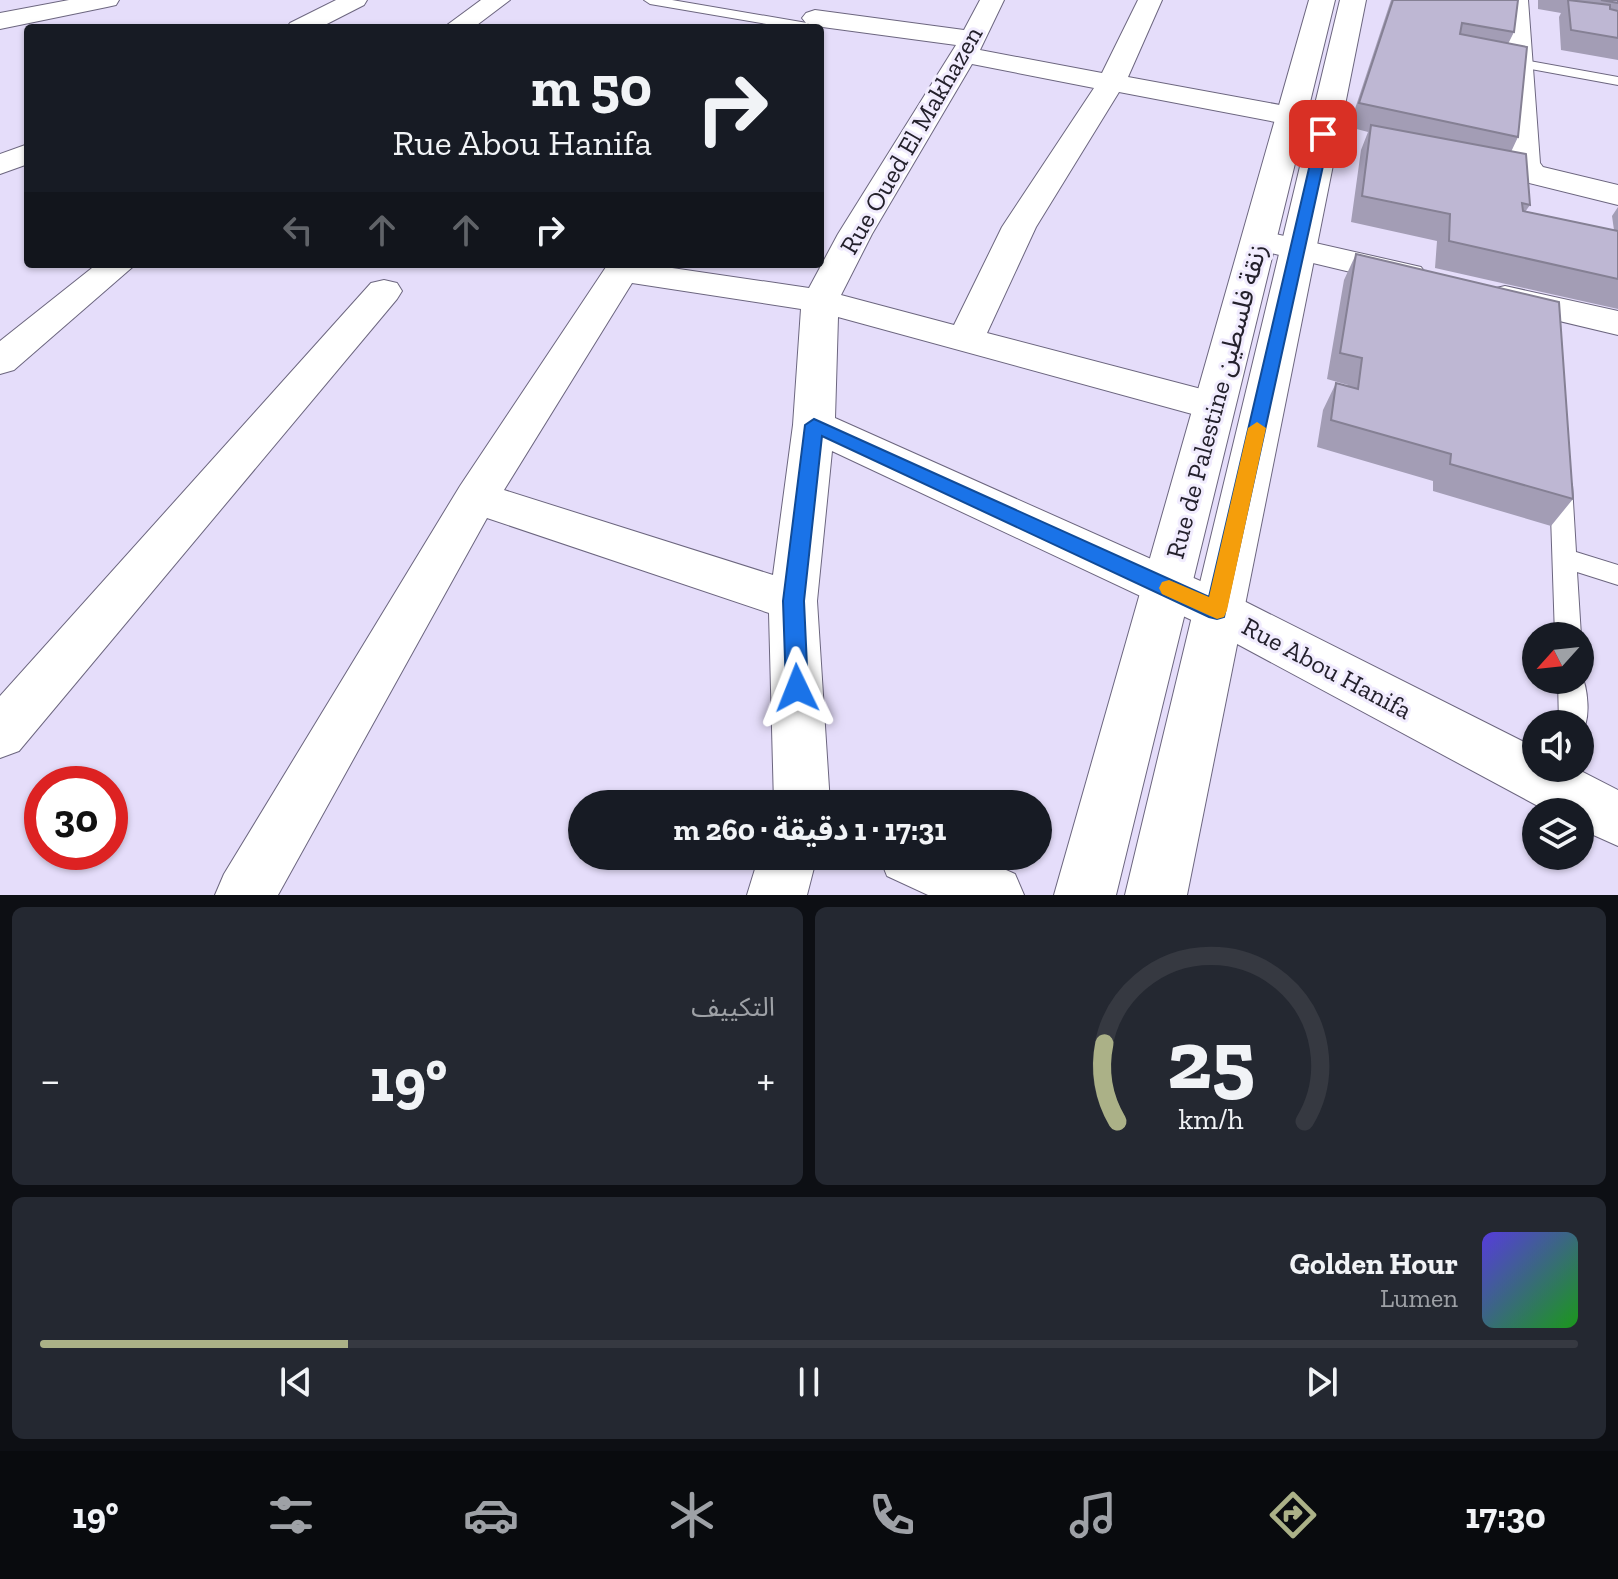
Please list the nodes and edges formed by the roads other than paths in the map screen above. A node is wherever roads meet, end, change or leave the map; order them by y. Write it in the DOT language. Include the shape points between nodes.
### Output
graph roads {
  1 [pos="107,0"];
  2 [pos="355,0"];
  3 [pos="498,0"];
  4 [pos="650,0"];
  5 [pos="992,0"];
  6 [pos="1150,0"];
  7 [pos="1322,0"];
  8 [pos="1353,0"];
  9 [pos="1516,0"];
  10 [pos="814,18"];
  11 [pos="0,21"];
  12 [pos="307,24"];
  13 [pos="462,24"];
  14 [pos="968,47"];
  15 [pos="1519,63"];
  16 [pos="1112,81"];
  17 [pos="1618,81"];
  18 [pos="1291,116"];
  19 [pos="24,155"];
  20 [pos="0,165"];
  21 [pos="1618,195"];
  22 [pos="1278,245"];
  23 [pos="114,268"];
  24 [pos="615,268"];
  25 [pos="628,268"];
  26 [pos="384,291"];
  27 [pos="820,301"];
  28 [pos="1618,323"];
  29 [pos="966,339"];
  30 [pos="0,361"];
  31 [pos="1214,406"];
  32 [pos="814,425"];
  33 [pos="1560,464"];
  34 [pos="476,498"];
  35 [pos="1565,558"];
  36 [pos="1618,575"];
  37 [pos="1167,587"];
  38 [pos="793,601"];
  39 [pos="1217,610"];
  40 [pos="1567,622"];
  41 [pos="0,734"];
  42 [pos="801,790"];
  43 [pos="1590,795"];
  44 [pos="784,870"];
  45 [pos="939,870"];
  46 [pos="245,895"];
  47 [pos="777,895"];
  48 [pos="994,895"];
  49 [pos="1085,895"];
  50 [pos="1156,895"];
  1 -- 11 [label="street"];
  2 -- 12 [label="street"];
  3 -- 13 [label="street"];
  4 -- 10 [label="lane"];
  5 -- 14 [label="street, Rue Oued El Makhazen"];
  6 -- 16 [label="street"];
  7 -- 18 [label="street, Rue de Palestine زنقة فلسطين"];
  8 -- 22 [label="street, Rue de Palestine زنقة فلسطين"];
  9 -- 15 [label="street"];
  10 -- 14 [label="street"];
  14 -- 16 [label="street"];
  14 -- 27 [label="street, Rue Oued El Makhazen"];
  15 -- 17 [label="lane"];
  15 -- 21 [label="street" via="1525,163 1532,174"];
  16 -- 18 [label="street"];
  16 -- 29 [label="street" via="1019,227"];
  18 -- 22 [label="street, Rue de Palestine زنقة فلسطين"];
  19 -- 20 [label="street"];
  22 -- 28 [label="street" via="1462,287 1553,323"];
  22 -- 31 [label="street, Rue de Palestine زنقة فلسطين"];
  22 -- 39 [label="street, Rue de Palestine زنقة فلسطين"];
  23 -- 30 [label="street"];
  24 -- 34 [label="street"];
  25 -- 27 [label="street"];
  26 -- 41 [label="street"];
  27 -- 29 [label="street"];
  27 -- 32 [label="street, Rue Oued El Makhazen"];
  29 -- 31 [label="street"];
  31 -- 37 [label="street, Rue de Palestine زنقة فلسطين"];
  32 -- 37 [label="street, Rue Abou Hanifa"];
  32 -- 38 [label="street, Rue Oued El Makhazen"];
  33 -- 35 [label="lane"];
  34 -- 38 [label="street"];
  34 -- 46 [label="street"];
  35 -- 36 [label="lane"];
  35 -- 40 [label="lane"];
  37 -- 39 [label="street, Rue Abou Hanifa"];
  37 -- 49 [label="street, Rue de Palestine زنقة فلسطين"];
  38 -- 42 [label="street, Rue Oued El Makhazen"];
  39 -- 43 [label="street, Rue Abou Hanifa"];
  39 -- 50 [label="street, Rue de Palestine زنقة فلسطين"];
  44 -- 47 [label="street"];
  45 -- 48 [label="street"];
}
